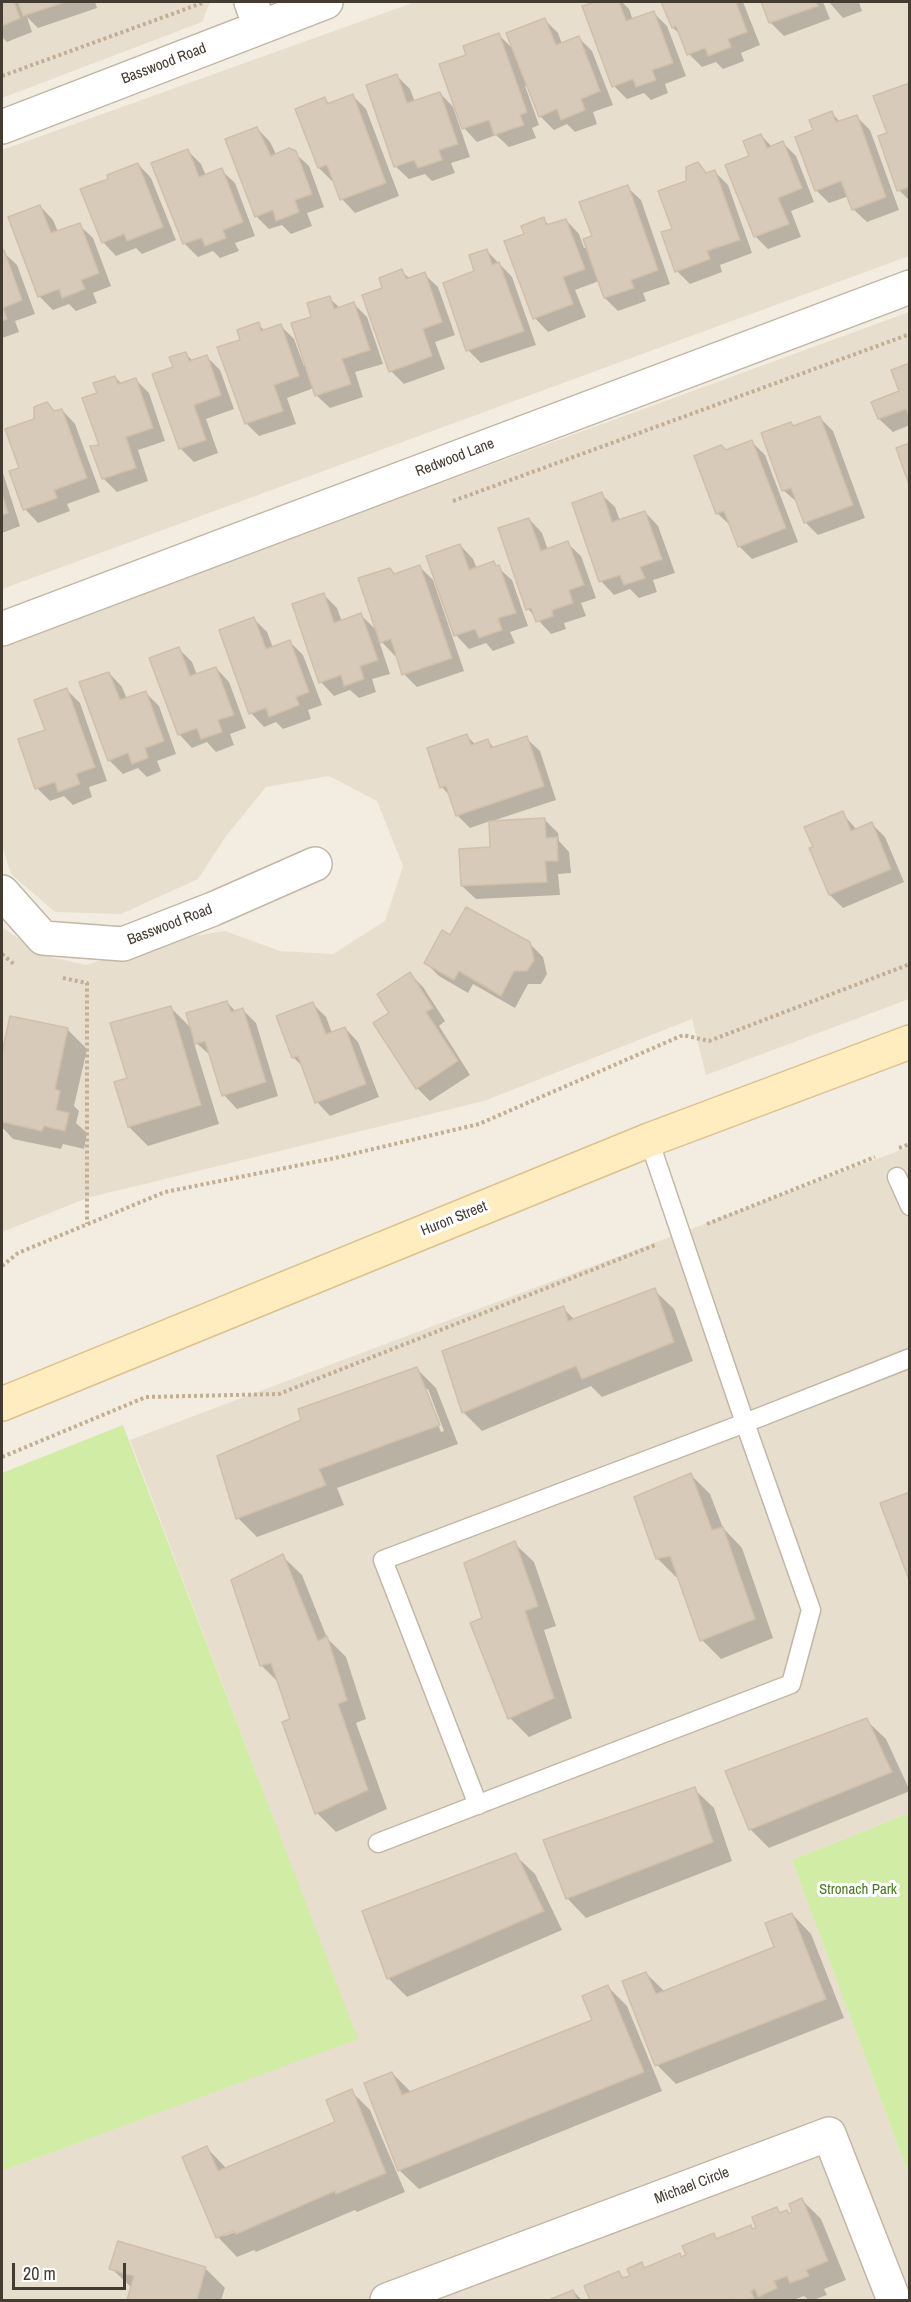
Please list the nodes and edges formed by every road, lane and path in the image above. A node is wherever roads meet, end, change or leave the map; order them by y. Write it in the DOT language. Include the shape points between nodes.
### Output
graph roads {
  1 [pos="205,2"];
  2 [pos="326,2"];
  3 [pos="256,14"];
  4 [pos="2,76"];
  5 [pos="2,127"];
  6 [pos="909,287"];
  7 [pos="909,334"];
  8 [pos="450,502"];
  9 [pos="2,629"];
  10 [pos="315,864"];
  11 [pos="2,892"];
  12 [pos="909,964"];
  13 [pos="87,983"];
  14 [pos="909,1042"];
  15 [pos="649,1140"];
  16 [pos="909,1144"];
  17 [pos="899,1148"];
  18 [pos="877,1156"];
  19 [pos="897,1177"];
  20 [pos="909,1206"];
  21 [pos="87,1224"];
  22 [pos="680,1234"];
  23 [pos="2,1266"];
  24 [pos="909,1358"];
  25 [pos="2,1404"];
  26 [pos="745,1423"];
  27 [pos="2,1457"];
  28 [pos="478,1805"];
  29 [pos="378,1843"];
  30 [pos="387,2301"];
  31 [pos="894,2301"];
  1 -- 4 [label="path"];
  2 -- 3 [label="street, Basswood Road"];
  3 -- 5 [label="street, Basswood Road"];
  6 -- 9 [label="street, Redwood Lane"];
  7 -- 8 [label="path"];
  10 -- 11 [label="street, Basswood Road" via="123,944 43,938"];
  12 -- 21 [label="path" via="709,1041 683,1035 478,1124 165,1192"];
  13 -- 21 [label="path"];
  14 -- 15 [label="main road, Huron Street"];
  15 -- 22 [label="lane"];
  15 -- 25 [label="main road, Huron Street"];
  16 -- 17 [label="path"];
  18 -- 22 [label="path"];
  19 -- 20 [label="lane"];
  21 -- 23 [label="path" via="18,1253"];
  22 -- 26 [label="lane"];
  22 -- 27 [label="path" via="279,1394 146,1397"];
  24 -- 26 [label="lane"];
  26 -- 28 [label="lane" via="812,1610 791,1684"];
  26 -- 28 [label="lane" via="383,1560"];
  28 -- 29 [label="lane"];
  30 -- 31 [label="street, Michael Circle" via="829,2134"];
}
